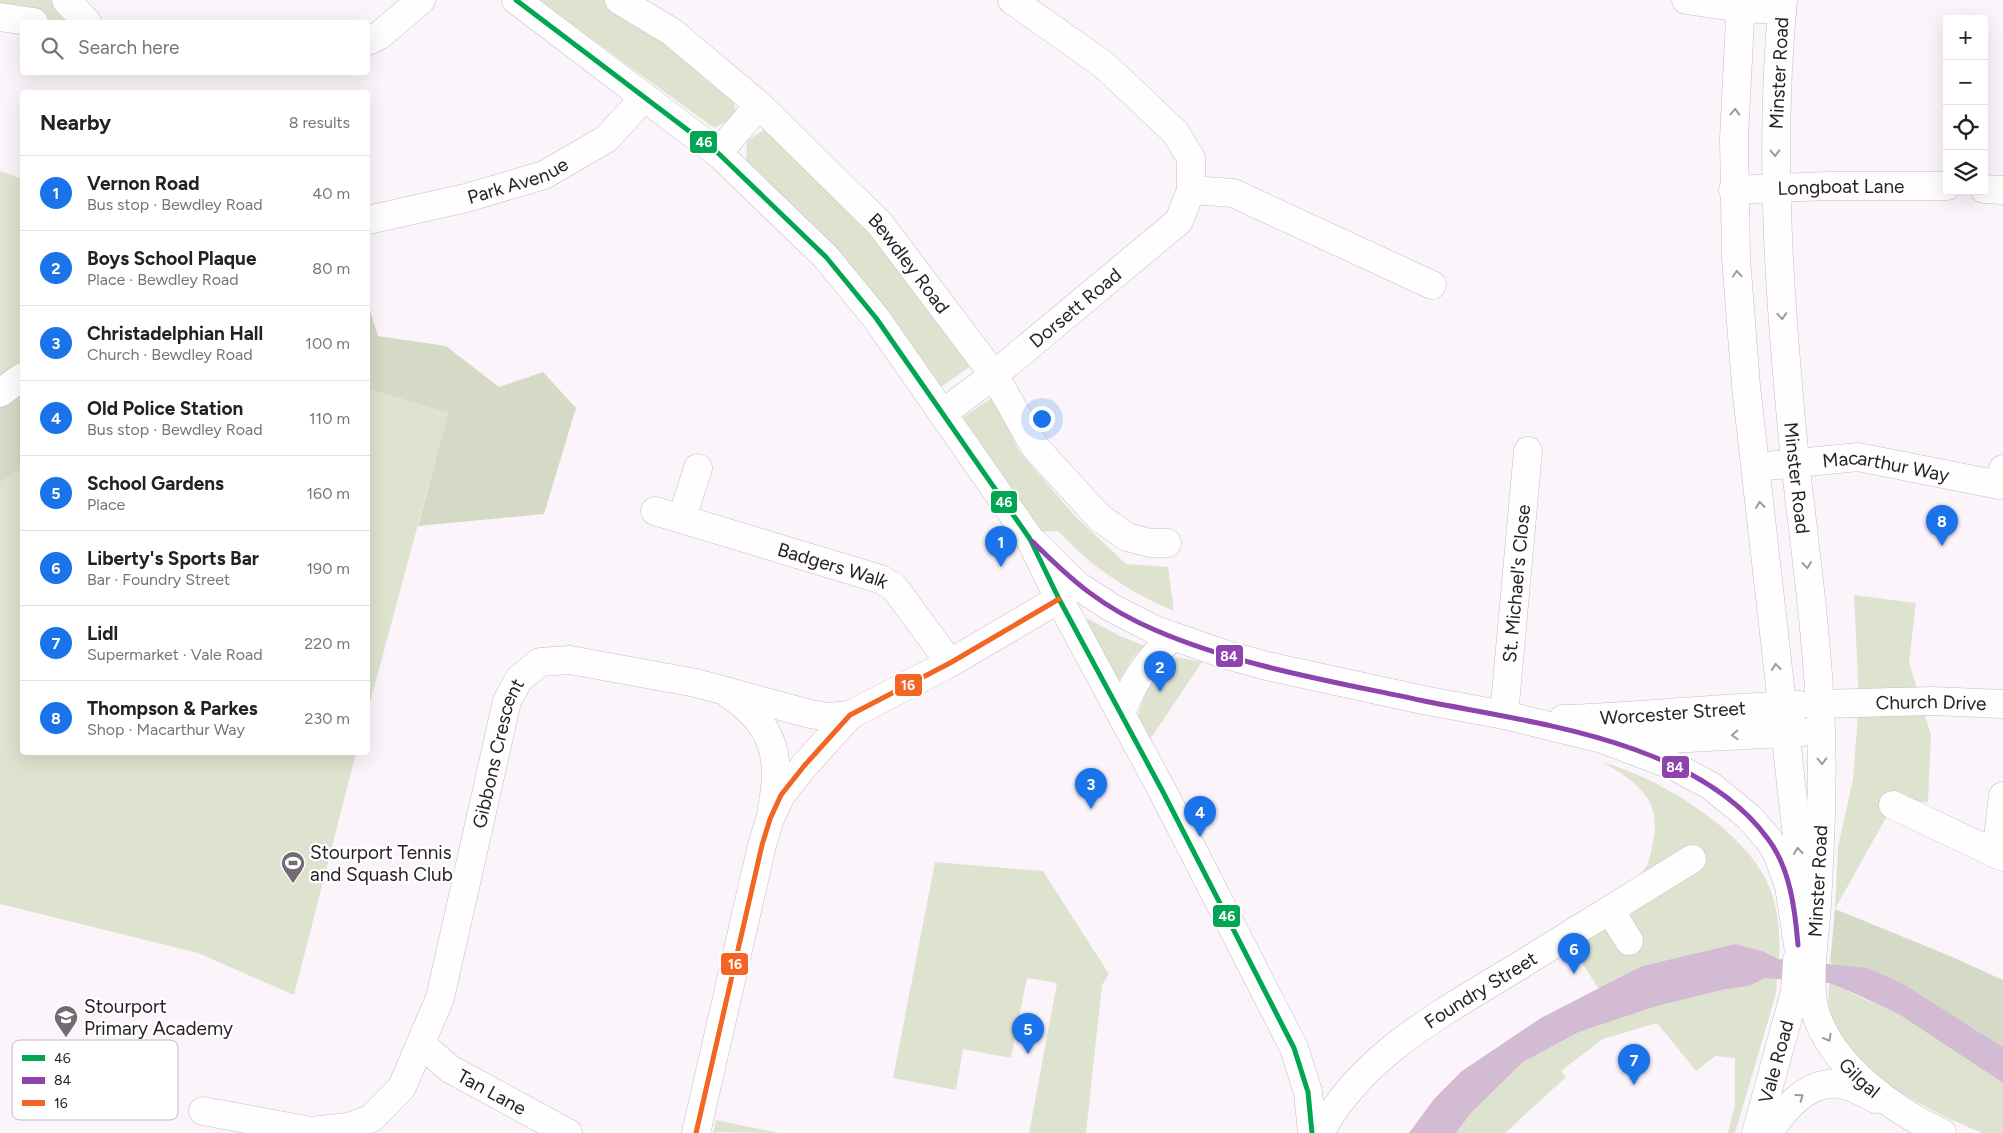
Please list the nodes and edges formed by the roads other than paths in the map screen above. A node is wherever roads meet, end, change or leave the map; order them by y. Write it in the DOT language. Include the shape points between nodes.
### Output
graph roads {
  1 [pos="66,0"];
  2 [pos="421,0"];
  3 [pos="516,0"];
  4 [pos="619,0"];
  5 [pos="1012,0"];
  6 [pos="1686,0"];
  7 [pos="1741,4"];
  8 [pos="1783,5"];
  9 [pos="0,17"];
  10 [pos="20,20"];
  11 [pos="85,20"];
  12 [pos="370,40"];
  13 [pos="644,98"];
  14 [pos="759,105"];
  15 [pos="718,153"];
  16 [pos="1943,186"];
  17 [pos="1776,188"];
  18 [pos="1988,189"];
  19 [pos="1191,190"];
  20 [pos="1734,190"];
  21 [pos="2003,190"];
  22 [pos="370,220"];
  23 [pos="1432,285"];
  24 [pos="994,375"];
  25 [pos="20,378"];
  26 [pos="0,393"];
  27 [pos="943,413"];
  28 [pos="1528,450"];
  29 [pos="1796,463"];
  30 [pos="1756,467"];
  31 [pos="698,468"];
  32 [pos="2003,469"];
  33 [pos="655,511"];
  34 [pos="682,518"];
  35 [pos="1030,539"];
  36 [pos="1167,543"];
  37 [pos="1059,599"];
  38 [pos="1172,637"];
  39 [pos="950,663"];
  40 [pos="724,691"];
  41 [pos="1859,702"];
  42 [pos="1820,704"];
  43 [pos="2003,704"];
  44 [pos="1781,705"];
  45 [pos="1121,714"];
  46 [pos="850,715"];
  47 [pos="1504,715"];
  48 [pos="1821,731"];
  49 [pos="1784,733"];
  50 [pos="1602,738"];
  51 [pos="2003,796"];
  52 [pos="1893,804"];
  53 [pos="770,819"];
  54 [pos="1999,856"];
  55 [pos="1692,860"];
  56 [pos="1610,910"];
  57 [pos="1629,941"];
  58 [pos="1803,950"];
  59 [pos="1803,992"];
  60 [pos="421,1044"];
  61 [pos="203,1111"];
  62 [pos="1900,1111"];
  63 [pos="568,1133"];
  64 [pos="696,1133"];
  65 [pos="1312,1133"];
  66 [pos="1320,1133"];
  67 [pos="1756,1133"];
  68 [pos="1768,1133"];
  69 [pos="1942,1133"];
  1 -- 11 [label="street"];
  2 -- 12 [label="street"];
  3 -- 13 [label="street"];
  4 -- 14 [label="street, Bewdley Road" via="672,32"];
  5 -- 19 [label="street, Dorsett Road" via="1104,65 1175,132 1190,158"];
  6 -- 7 [label="street"];
  7 -- 8 [label="street"];
  20 -- 7 [label="street, Minster Road, one-way"];
  8 -- 17 [label="street, Minster Road, one-way" via="1775,137"];
  9 -- 10 [label="street"];
  13 -- 15 [label="street"];
  13 -- 22 [label="street, Park Avenue" via="606,139 544,175 466,198"];
  14 -- 15 [label="street"];
  14 -- 24 [label="street, Bewdley Road" via="880,224"];
  15 -- 27 [label="street" via="826,257 876,318"];
  16 -- 17 [label="street, Longboat Lane"];
  17 -- 20 [label="street, Longboat Lane"];
  17 -- 29 [label="street, Minster Road, one-way" via="1780,285"];
  18 -- 21 [label="street"];
  19 -- 23 [label="street" via="1233,193"];
  19 -- 24 [label="street, Dorsett Road" via="1179,222"];
  30 -- 20 [label="street, Minster Road, one-way" via="1736,258"];
  24 -- 27 [label="street, Dorsett Road"];
  24 -- 36 [label="street, Bewdley Road" via="1035,447 1099,518 1127,536 1150,543"];
  25 -- 26 [label="street"];
  27 -- 35 [label="street"];
  28 -- 47 [label="street, St. Michael's Close"];
  29 -- 30 [label="street, Macarthur Way"];
  29 -- 32 [label="street, Macarthur Way" via="1858,457 1999,485"];
  29 -- 42 [label="street, Minster Road, one-way"];
  44 -- 30 [label="street, Minster Road, one-way"];
  31 -- 34 [label="street"];
  33 -- 34 [label="street, Badgers Walk"];
  34 -- 39 [label="street, Badgers Walk" via="880,579 894,588"];
  35 -- 37 [label="street"];
  35 -- 38 [label="street, Worcester Street" via="1091,594 1134,620"];
  37 -- 39 [label="street"];
  37 -- 45 [label="street"];
  38 -- 45 [label="street" via="1144,666"];
  38 -- 47 [label="street, Worcester Street" via="1267,666"];
  39 -- 46 [label="street"];
  40 -- 46 [label="street, Gibbons Crescent" via="810,714 829,717"];
  40 -- 53 [label="street" via="763,724 770,742 777,784"];
  40 -- 60 [label="street, Gibbons Crescent" via="570,660 540,662 519,679 507,701 440,998"];
  41 -- 42 [label="street, Church Drive"];
  41 -- 43 [label="street, Church Drive"];
  41 -- 48 [label="street, Church Drive"];
  42 -- 44 [label="street, Church Drive"];
  42 -- 48 [label="street, Minster Road"];
  44 -- 47 [label="street, Worcester Street" via="1613,718"];
  44 -- 49 [label="street, Minster Road"];
  45 -- 65 [label="street" via="1294,1048 1308,1092"];
  46 -- 53 [label="street" via="781,795"];
  47 -- 50 [label="street, Worcester Street"];
  48 -- 49 [label="street, Worcester Street"];
  48 -- 58 [label="street, Minster Road, one-way" via="1821,829"];
  49 -- 50 [label="street, Worcester Street, one-way"];
  58 -- 49 [label="street, Minster Road, one-way" via="1800,873"];
  50 -- 58 [label="street, Worcester Street" via="1674,766 1711,786 1760,828 1783,867"];
  51 -- 54 [label="street"];
  52 -- 54 [label="street"];
  53 -- 64 [label="street"];
  55 -- 56 [label="street, Foundry Street"];
  56 -- 57 [label="street"];
  56 -- 66 [label="street, Foundry Street" via="1397,1046 1350,1088"];
  58 -- 59 [label="street"];
  59 -- 62 [label="street, Gilgal, one-way" via="1834,1049 1862,1079"];
  59 -- 67 [label="street, Vale Road"];
  60 -- 61 [label="street, Gibbons Crescent" via="402,1087 372,1118 348,1127 311,1131"];
  60 -- 63 [label="street, Tan Lane" via="450,1070"];
  68 -- 62 [label="street, one-way" via="1789,1105 1826,1084 1853,1088"];
  62 -- 69 [label="street, Gilgal"];
}
